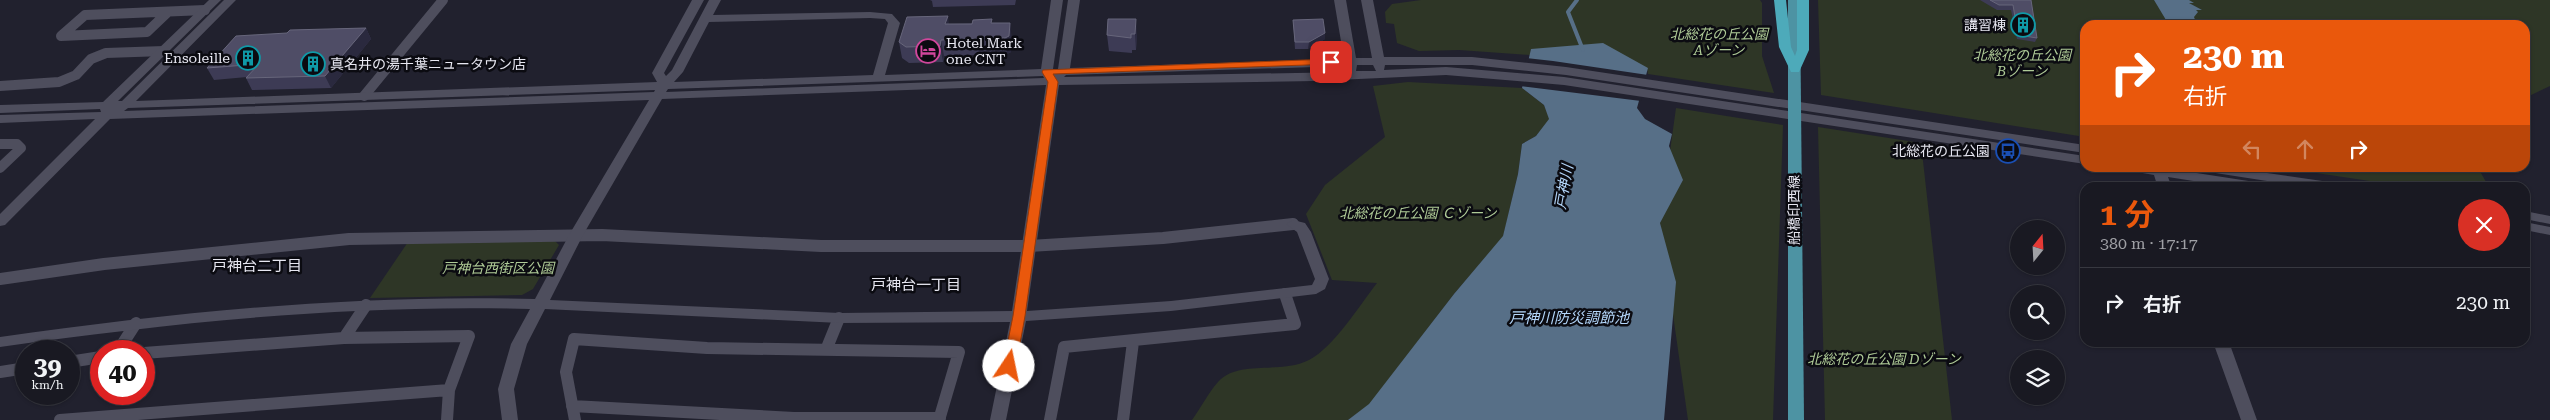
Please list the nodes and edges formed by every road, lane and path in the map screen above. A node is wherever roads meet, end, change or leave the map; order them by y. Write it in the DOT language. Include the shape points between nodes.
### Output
graph roads {
  1 [pos="215,0"];
  2 [pos="230,0"];
  3 [pos="443,0"];
  4 [pos="698,0"];
  5 [pos="715,0"];
  6 [pos="1057,0"];
  7 [pos="1074,0"];
  8 [pos="1340,0"];
  9 [pos="1367,0"];
  10 [pos="1780,0"];
  11 [pos="1794,0"];
  12 [pos="1804,0"];
  13 [pos="205,10"];
  14 [pos="168,12"];
  15 [pos="705,19"];
  16 [pos="164,51"];
  17 [pos="1350,61"];
  18 [pos="1380,67"];
  19 [pos="1795,69"];
  20 [pos="1064,71"];
  21 [pos="1353,75"];
  22 [pos="1050,77"];
  23 [pos="878,79"];
  24 [pos="0,86"];
  25 [pos="661,90"];
  26 [pos="364,96"];
  27 [pos="125,105"];
  28 [pos="0,109"];
  29 [pos="106,111"];
  30 [pos="1820,115"];
  31 [pos="0,119"];
  32 [pos="0,144"];
  33 [pos="2080,148"];
  34 [pos="2080,159"];
  35 [pos="0,168"];
  36 [pos="2175,172"];
  37 [pos="2236,172"];
  38 [pos="2233,182"];
  39 [pos="2303,182"];
  40 [pos="2530,216"];
  41 [pos="2550,220"];
  42 [pos="0,222"];
  43 [pos="1293,224"];
  44 [pos="2530,227"];
  45 [pos="2550,231"];
  46 [pos="576,235"];
  47 [pos="1029,246"];
  48 [pos="0,279"];
  49 [pos="1285,294"];
  50 [pos="538,304"];
  51 [pos="366,306"];
  52 [pos="1019,316"];
  53 [pos="839,318"];
  54 [pos="136,323"];
  55 [pos="344,338"];
  56 [pos="125,340"];
  57 [pos="0,342"];
  58 [pos="1133,342"];
  59 [pos="2223,347"];
  60 [pos="826,350"];
  61 [pos="155,352"];
  62 [pos="15,371"];
  63 [pos="2,374"];
  64 [pos="449,390"];
  65 [pos="572,406"];
  66 [pos="127,418"];
  67 [pos="794,419"];
  68 [pos="940,419"];
  69 [pos="60,420"];
  70 [pos="447,420"];
  71 [pos="510,420"];
  72 [pos="575,420"];
  73 [pos="998,420"];
  74 [pos="1050,420"];
  75 [pos="1124,420"];
  76 [pos="1796,420"];
  77 [pos="2249,420"];
  1 -- 13 [label="street"];
  2 -- 27 [label="street"];
  3 -- 26 [label="street"];
  4 -- 25 [label="street" via="658,73"];
  5 -- 15 [label="street"];
  6 -- 22 [label="street"];
  7 -- 20 [label="street"];
  8 -- 17 [label="street"];
  9 -- 18 [label="street"];
  10 -- 19 [label="highway" via="1785,47"];
  11 -- 19 [label="main road, 船橋印西線"];
  12 -- 19 [label="highway" via="1803,50"];
  13 -- 14 [label="street"];
  13 -- 16 [label="street"];
  14 -- 14 [label="street" via="84,16 61,36 147,32"];
  15 -- 23 [label="street" via="888,16 894,23"];
  15 -- 25 [label="street" via="677,72"];
  16 -- 24 [label="street" via="108,53 90,59 77,74 65,80"];
  16 -- 29 [label="street"];
  17 -- 18 [label="street"];
  17 -- 20 [label="street"];
  17 -- 21 [label="street"];
  18 -- 21 [label="street"];
  18 -- 30 [label="street" via="1416,66 1546,79"];
  19 -- 76 [label="main road, 船橋印西線"];
  20 -- 22 [label="street"];
  21 -- 22 [label="street"];
  22 -- 23 [label="street"];
  22 -- 25 [label="street"];
  22 -- 47 [label="street"];
  23 -- 25 [label="street"];
  25 -- 26 [label="street"];
  25 -- 29 [label="street"];
  25 -- 46 [label="street"];
  26 -- 27 [label="street"];
  27 -- 29 [label="street"];
  28 -- 29 [label="street"];
  29 -- 31 [label="street"];
  29 -- 42 [label="street"];
  30 -- 33 [label="street"];
  30 -- 34 [label="street"];
  32 -- 35 [label="street" via="17,144 21,148"];
  36 -- 38 [label="street"];
  37 -- 39 [label="street"];
  40 -- 41 [label="street"];
  43 -- 47 [label="street" via="1163,238"];
  43 -- 49 [label="street" via="1304,232 1322,279 1316,289"];
  44 -- 45 [label="street"];
  46 -- 47 [label="street" via="821,246"];
  46 -- 48 [label="street" via="349,239 114,263"];
  46 -- 50 [label="street"];
  47 -- 52 [label="street"];
  49 -- 52 [label="street"];
  49 -- 58 [label="street" via="1294,324"];
  50 -- 51 [label="street"];
  50 -- 53 [label="street"];
  50 -- 71 [label="street" via="518,344 508,377 506,389"];
  51 -- 54 [label="street"];
  51 -- 55 [label="street"];
  52 -- 53 [label="street"];
  52 -- 73 [label="street"];
  53 -- 60 [label="street"];
  54 -- 56 [label="street"];
  54 -- 57 [label="street"];
  55 -- 61 [label="street"];
  55 -- 64 [label="street" via="469,336"];
  58 -- 74 [label="street" via="1064,347"];
  58 -- 75 [label="street"];
  59 -- 77 [label="street"];
  60 -- 65 [label="street" via="707,348 574,339 566,372"];
  60 -- 68 [label="street" via="959,352"];
  62 -- 63 [label="street"];
  64 -- 66 [label="street"];
  64 -- 70 [label="street"];
  65 -- 67 [label="street"];
  65 -- 72 [label="street"];
  66 -- 69 [label="street"];
  67 -- 68 [label="street"];
}
